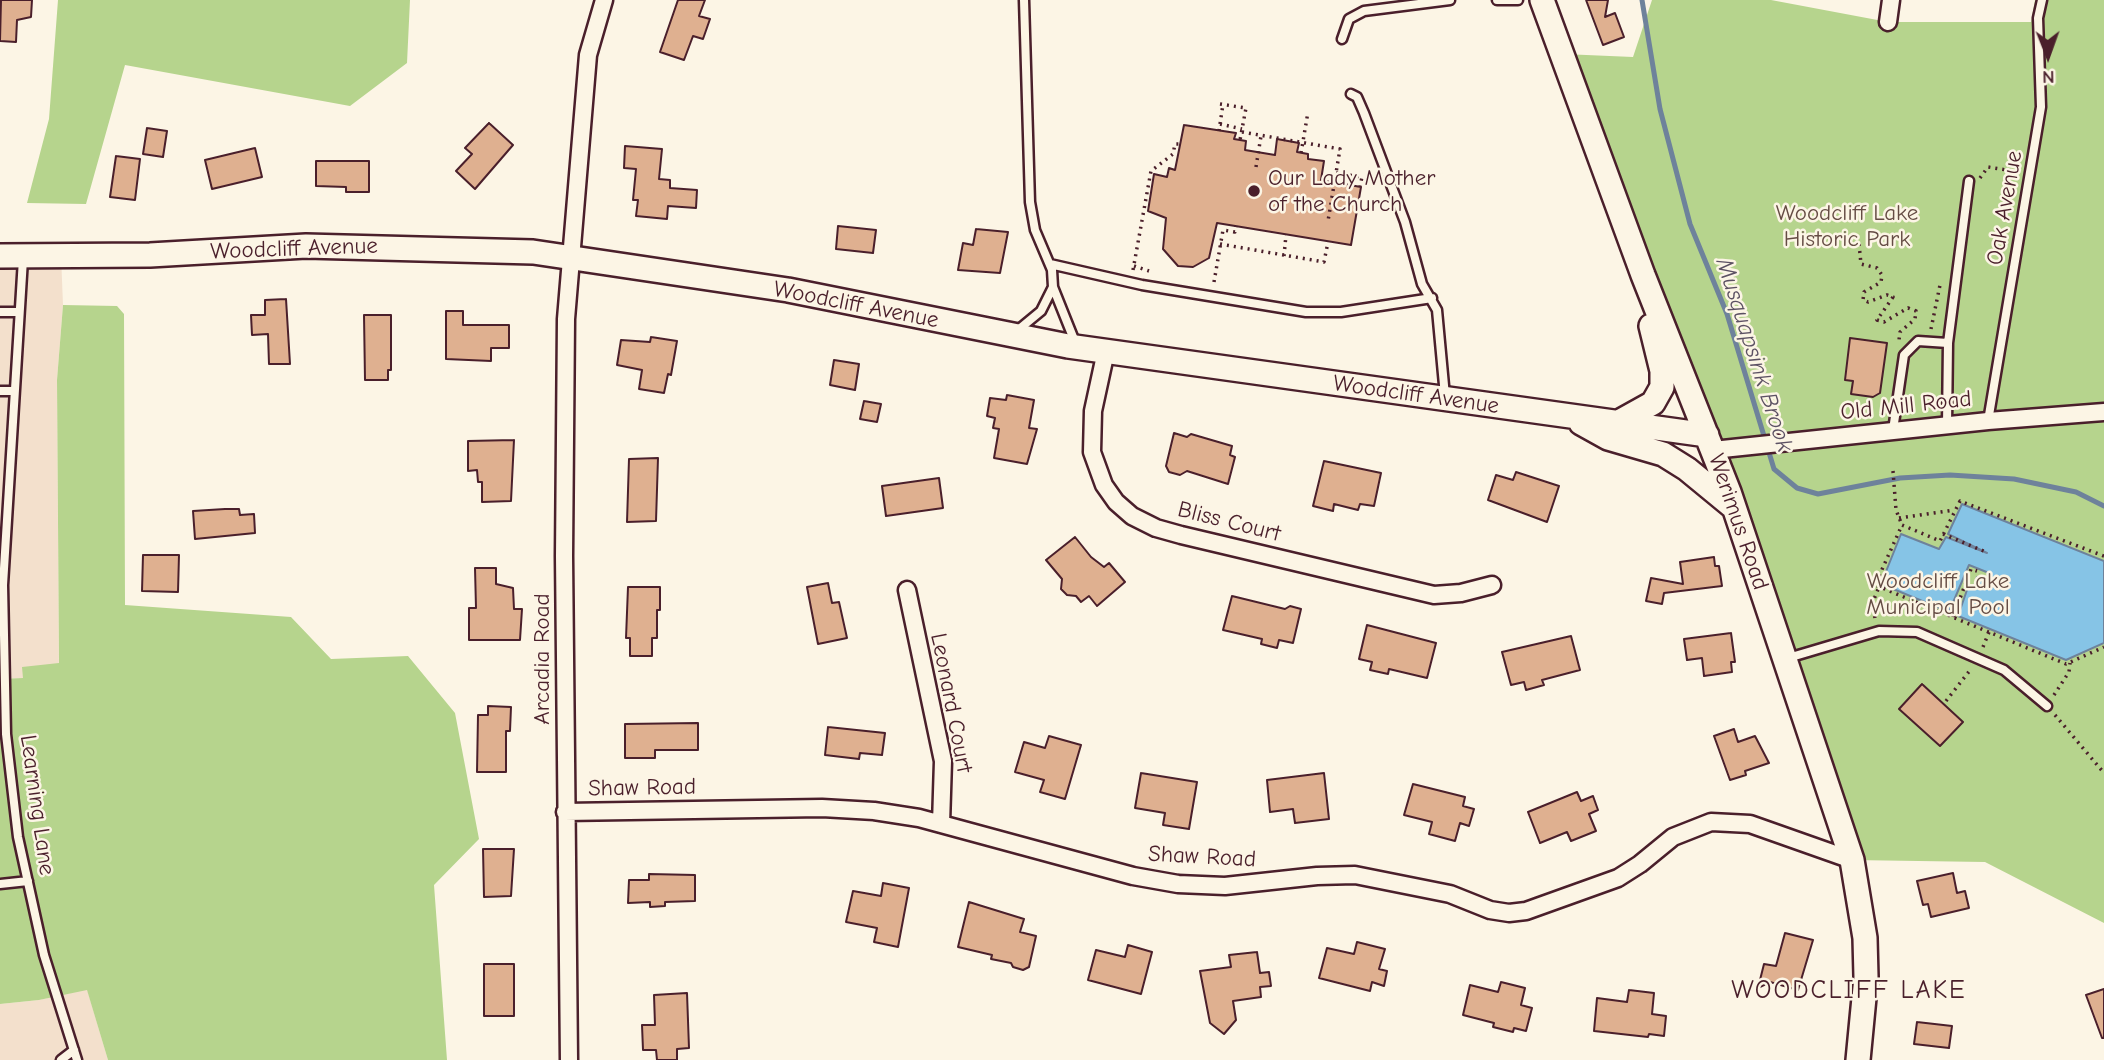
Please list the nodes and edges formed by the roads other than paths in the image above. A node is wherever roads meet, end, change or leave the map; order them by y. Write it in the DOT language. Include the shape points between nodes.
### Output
graph roads {
  1 [pos="604,0"];
  2 [pos="1024,0"];
  3 [pos="1450,0"];
  4 [pos="1497,0"];
  5 [pos="1518,0"];
  6 [pos="1542,0"];
  7 [pos="1891,0"];
  8 [pos="2042,0"];
  9 [pos="1888,22"];
  10 [pos="1342,39"];
  11 [pos="1351,94"];
  12 [pos="1969,181"];
  13 [pos="0,256"];
  14 [pos="23,256"];
  15 [pos="570,257"];
  16 [pos="1050,264"];
  17 [pos="1643,275"];
  18 [pos="1053,287"];
  19 [pos="1432,298"];
  20 [pos="0,312"];
  21 [pos="19,312"];
  22 [pos="1006,336"];
  23 [pos="1948,343"];
  24 [pos="1079,347"];
  25 [pos="1106,351"];
  26 [pos="0,391"];
  27 [pos="14,391"];
  28 [pos="1445,399"];
  29 [pos="2104,412"];
  30 [pos="1573,417"];
  31 [pos="1988,421"];
  32 [pos="1617,423"];
  33 [pos="1947,425"];
  34 [pos="1893,430"];
  35 [pos="1710,443"];
  36 [pos="1734,507"];
  37 [pos="1492,585"];
  38 [pos="906,590"];
  39 [pos="1785,660"];
  40 [pos="3,703"];
  41 [pos="2047,706"];
  42 [pos="565,812"];
  43 [pos="940,824"];
  44 [pos="1852,860"];
  45 [pos="28,881"];
  46 [pos="0,884"];
  47 [pos="74,1050"];
  48 [pos="61,1060"];
  49 [pos="77,1060"];
  50 [pos="569,1060"];
  51 [pos="1858,1060"];
  1 -- 15 [label="street, Arcadia Road" via="588,55"];
  2 -- 16 [label="lane" via="1030,202 1035,230"];
  3 -- 10 [label="lane" via="1364,11 1349,19"];
  4 -- 5 [label="lane"];
  6 -- 17 [label="main road, Werimus Road"];
  7 -- 9 [label="street"];
  8 -- 31 [label="lane, Oak Avenue" via="2038,18 2041,107"];
  11 -- 19 [label="lane" via="1364,113 1405,222 1422,284"];
  12 -- 23 [label="lane"];
  13 -- 14 [label="main road, Woodcliff Avenue"];
  14 -- 15 [label="main road, Woodcliff Avenue" via="387,246 533,251"];
  14 -- 21 [label="lane, Learning Lane"];
  15 -- 22 [label="main road, Woodcliff Avenue" via="789,290"];
  15 -- 42 [label="street, Arcadia Road"];
  16 -- 18 [label="lane"];
  16 -- 19 [label="lane" via="1131,283 1306,312 1341,312"];
  17 -- 32 [label="main road" via="1662,370 1661,387 1653,403"];
  17 -- 35 [label="main road, Werimus Road"];
  18 -- 22 [label="lane" via="1036,316"];
  18 -- 24 [label="lane" via="1072,340"];
  19 -- 28 [label="lane" via="1439,319"];
  20 -- 21 [label="lane"];
  21 -- 27 [label="lane, Learning Lane"];
  22 -- 24 [label="main road, Woodcliff Avenue"];
  23 -- 33 [label="lane"];
  23 -- 34 [label="lane" via="1918,341 1904,355"];
  24 -- 25 [label="main road, Woodcliff Avenue"];
  25 -- 28 [label="main road, Woodcliff Avenue"];
  25 -- 37 [label="street, Bliss Court" via="1093,411 1092,452 1104,485 1132,516 1156,528 1434,595"];
  26 -- 27 [label="lane"];
  27 -- 40 [label="lane, Learning Lane" via="3,585"];
  28 -- 30 [label="main road, Woodcliff Avenue"];
  29 -- 31 [label="street, Old Mill Road"];
  30 -- 32 [label="main road, Woodcliff Avenue"];
  30 -- 36 [label="main road" via="1608,439 1663,454"];
  31 -- 33 [label="street, Old Mill Road"];
  32 -- 35 [label="main road, Woodcliff Avenue"];
  33 -- 34 [label="street, Old Mill Road"];
  34 -- 35 [label="street, Old Mill Road" via="1752,445"];
  35 -- 36 [label="main road, Werimus Road"];
  36 -- 39 [label="main road, Werimus Road"];
  38 -- 43 [label="street, Leonard Court" via="943,761"];
  39 -- 41 [label="lane" via="1879,631 1917,632 1979,657 2027,686"];
  39 -- 44 [label="main road, Werimus Road"];
  40 -- 45 [label="lane, Learning Lane"];
  42 -- 43 [label="street, Shaw Road" via="822,808 874,811"];
  42 -- 50 [label="street, Arcadia Road"];
  43 -- 44 [label="street, Shaw Road" via="1178,884 1225,886 1355,875 1450,894 1508,913 1526,911 1618,877 1673,837 1711,822 1750,824"];
  44 -- 51 [label="main road, Werimus Road" via="1865,938"];
  45 -- 46 [label="lane"];
  45 -- 47 [label="lane, Learning Lane" via="44,955"];
  47 -- 48 [label="lane"];
  47 -- 49 [label="lane, Learning Lane"];
}
